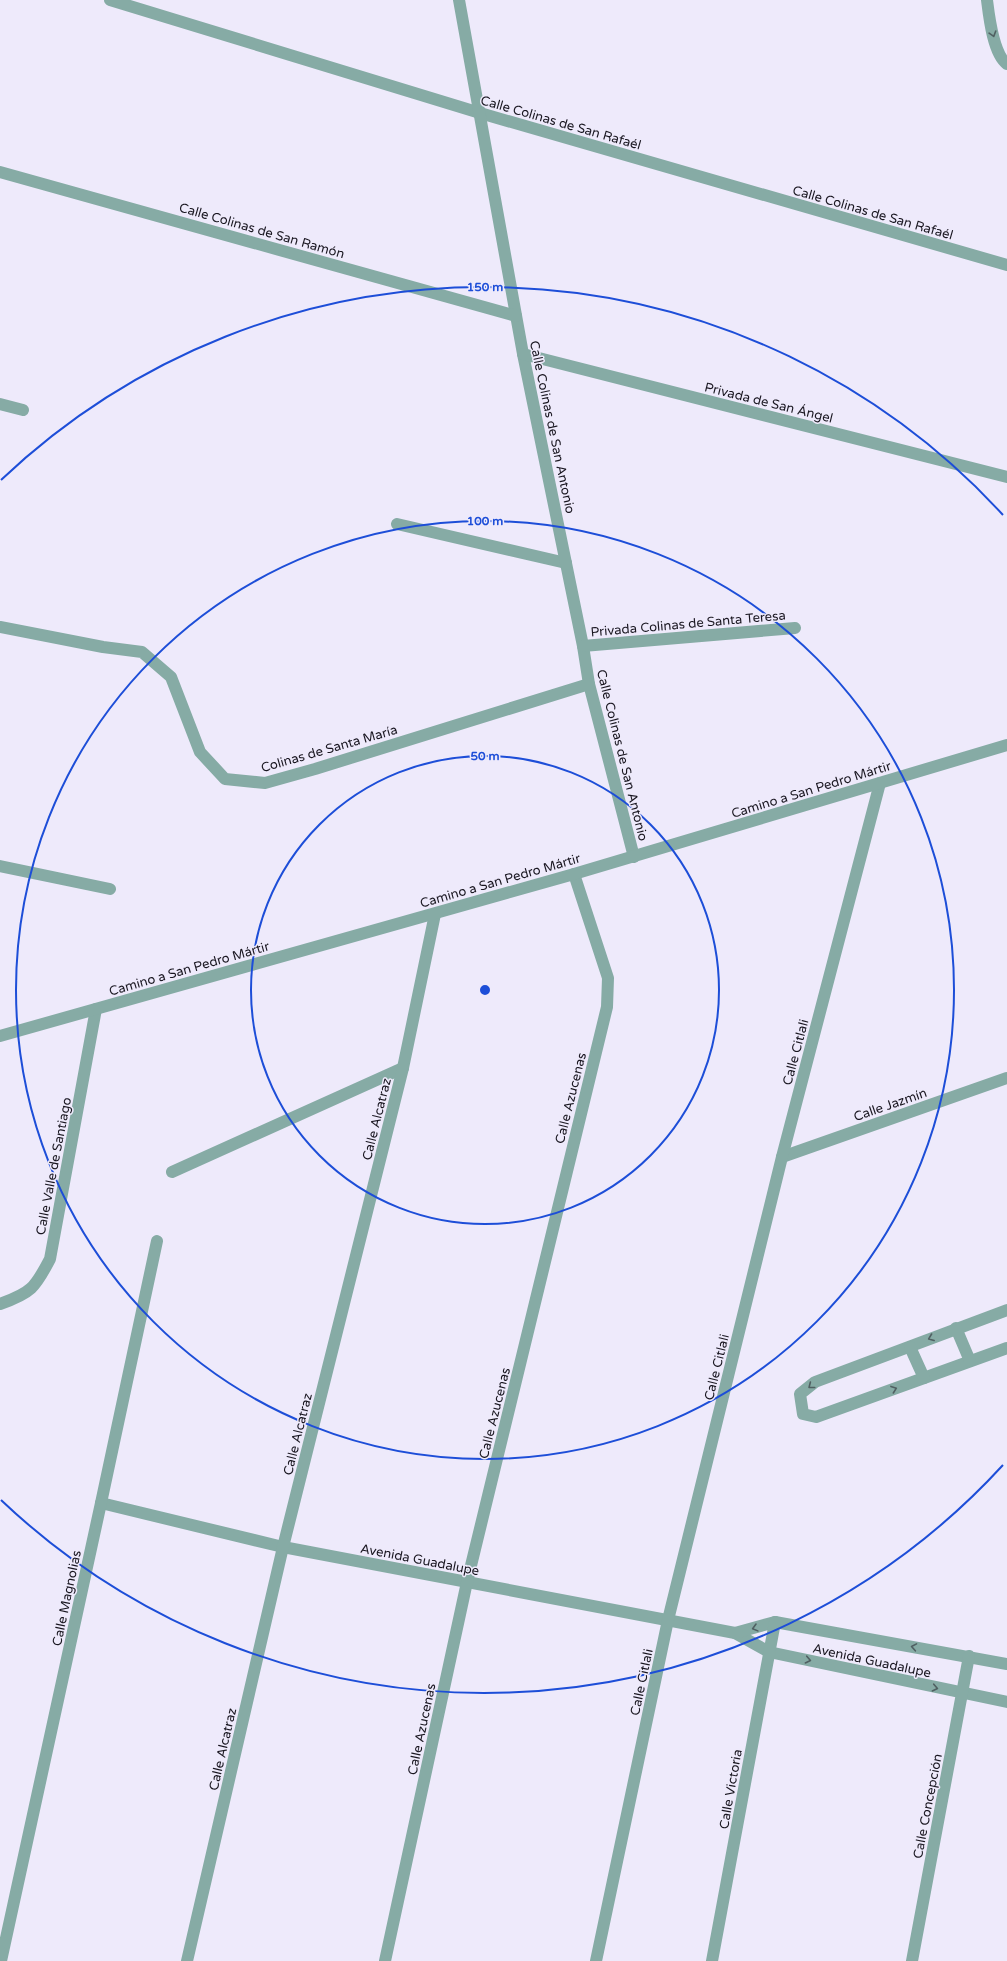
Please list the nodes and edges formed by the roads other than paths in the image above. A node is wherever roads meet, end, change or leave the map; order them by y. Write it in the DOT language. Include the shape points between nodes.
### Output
graph roads {
  1 [pos="110,0"];
  2 [pos="458,0"];
  3 [pos="986,0"];
  4 [pos="1007,64"];
  5 [pos="480,113"];
  6 [pos="0,172"];
  7 [pos="1007,265"];
  8 [pos="516,316"];
  9 [pos="523,354"];
  10 [pos="0,404"];
  11 [pos="23,410"];
  12 [pos="1007,476"];
  13 [pos="397,524"];
  14 [pos="566,563"];
  15 [pos="0,627"];
  16 [pos="795,628"];
  17 [pos="583,646"];
  18 [pos="589,684"];
  19 [pos="1007,745"];
  20 [pos="880,783"];
  21 [pos="634,857"];
  22 [pos="0,866"];
  23 [pos="574,874"];
  24 [pos="110,889"];
  25 [pos="435,914"];
  26 [pos="96,1009"];
  27 [pos="0,1036"];
  28 [pos="403,1068"];
  29 [pos="1007,1078"];
  30 [pos="782,1157"];
  31 [pos="172,1172"];
  32 [pos="157,1241"];
  33 [pos="0,1304"];
  34 [pos="1007,1310"];
  35 [pos="956,1328"];
  36 [pos="910,1347"];
  37 [pos="1007,1348"];
  38 [pos="970,1361"];
  39 [pos="924,1378"];
  40 [pos="101,1503"];
  41 [pos="283,1548"];
  42 [pos="468,1582"];
  43 [pos="668,1620"];
  44 [pos="775,1622"];
  45 [pos="735,1633"];
  46 [pos="770,1652"];
  47 [pos="969,1656"];
  48 [pos="1007,1664"];
  49 [pos="962,1693"];
  50 [pos="1007,1702"];
  51 [pos="1,1961"];
  52 [pos="187,1961"];
  53 [pos="385,1961"];
  54 [pos="596,1961"];
  55 [pos="712,1961"];
  56 [pos="912,1961"];
  1 -- 5 [label="street, Calle Colinas de San Rafaél"];
  2 -- 5 [label="street, Calle Colinas de San Antonio"];
  3 -- 4 [label="street, one-way" via="996,45"];
  5 -- 7 [label="street, Calle Colinas de San Rafaél"];
  5 -- 8 [label="street, Calle Colinas de San Antonio"];
  6 -- 8 [label="street, Calle Colinas de San Ramón"];
  8 -- 9 [label="street, Calle Colinas de San Antonio"];
  9 -- 12 [label="street, Privada de San Ángel"];
  9 -- 14 [label="street, Calle Colinas de San Antonio"];
  10 -- 11 [label="street"];
  13 -- 14 [label="street"];
  14 -- 17 [label="street, Calle Colinas de San Antonio"];
  15 -- 18 [label="street, Colinas de Santa María" via="142,652 171,677 200,752 225,779 265,783"];
  16 -- 17 [label="street, Privada Colinas de Santa Teresa"];
  17 -- 18 [label="street, Calle Colinas de San Antonio"];
  18 -- 21 [label="street, Calle Colinas de San Antonio"];
  19 -- 20 [label="street, Camino a San Pedro Mártir"];
  20 -- 21 [label="street, Camino a San Pedro Mártir"];
  20 -- 30 [label="street, Calle Citlali"];
  21 -- 23 [label="street, Camino a San Pedro Mártir"];
  22 -- 24 [label="street"];
  23 -- 25 [label="street, Camino a San Pedro Mártir"];
  23 -- 42 [label="street, Calle Azucenas" via="608,978 607,1007"];
  25 -- 26 [label="street, Camino a San Pedro Mártir"];
  25 -- 28 [label="street, Calle Alcatraz"];
  26 -- 27 [label="street, Camino a San Pedro Mártir"];
  26 -- 33 [label="street, Calle Valle de Santiago" via="50,1259 38,1282 21,1297"];
  28 -- 31 [label="street"];
  28 -- 41 [label="street, Calle Alcatraz"];
  29 -- 30 [label="street, Calle Jazmín"];
  30 -- 43 [label="street, Calle Citlali"];
  32 -- 40 [label="street, Calle Magnolias"];
  34 -- 35 [label="street"];
  35 -- 36 [label="street, one-way"];
  35 -- 38 [label="street"];
  36 -- 39 [label="street"];
  36 -- 39 [label="street, one-way" via="815,1382 800,1394 803,1414 816,1417"];
  37 -- 38 [label="street"];
  38 -- 39 [label="street"];
  40 -- 41 [label="street, Avenida Guadalupe"];
  40 -- 51 [label="street, Calle Magnolias"];
  41 -- 42 [label="street, Avenida Guadalupe"];
  41 -- 52 [label="street, Calle Alcatraz"];
  42 -- 43 [label="street, Avenida Guadalupe"];
  42 -- 53 [label="street, Calle Azucenas"];
  43 -- 45 [label="street, Avenida Guadalupe"];
  43 -- 54 [label="street, Calle Citlali"];
  44 -- 45 [label="street, Avenida Guadalupe, one-way"];
  44 -- 46 [label="street, Calle Victoria"];
  47 -- 44 [label="street, Avenida Guadalupe, one-way"];
  45 -- 46 [label="street, Avenida Guadalupe"];
  46 -- 49 [label="street, Avenida Guadalupe, one-way"];
  46 -- 55 [label="street, Calle Victoria"];
  47 -- 48 [label="street, Avenida Guadalupe"];
  47 -- 49 [label="street, Calle Concepción"];
  49 -- 50 [label="street, Avenida Guadalupe"];
  49 -- 56 [label="street, Calle Concepción"];
}
